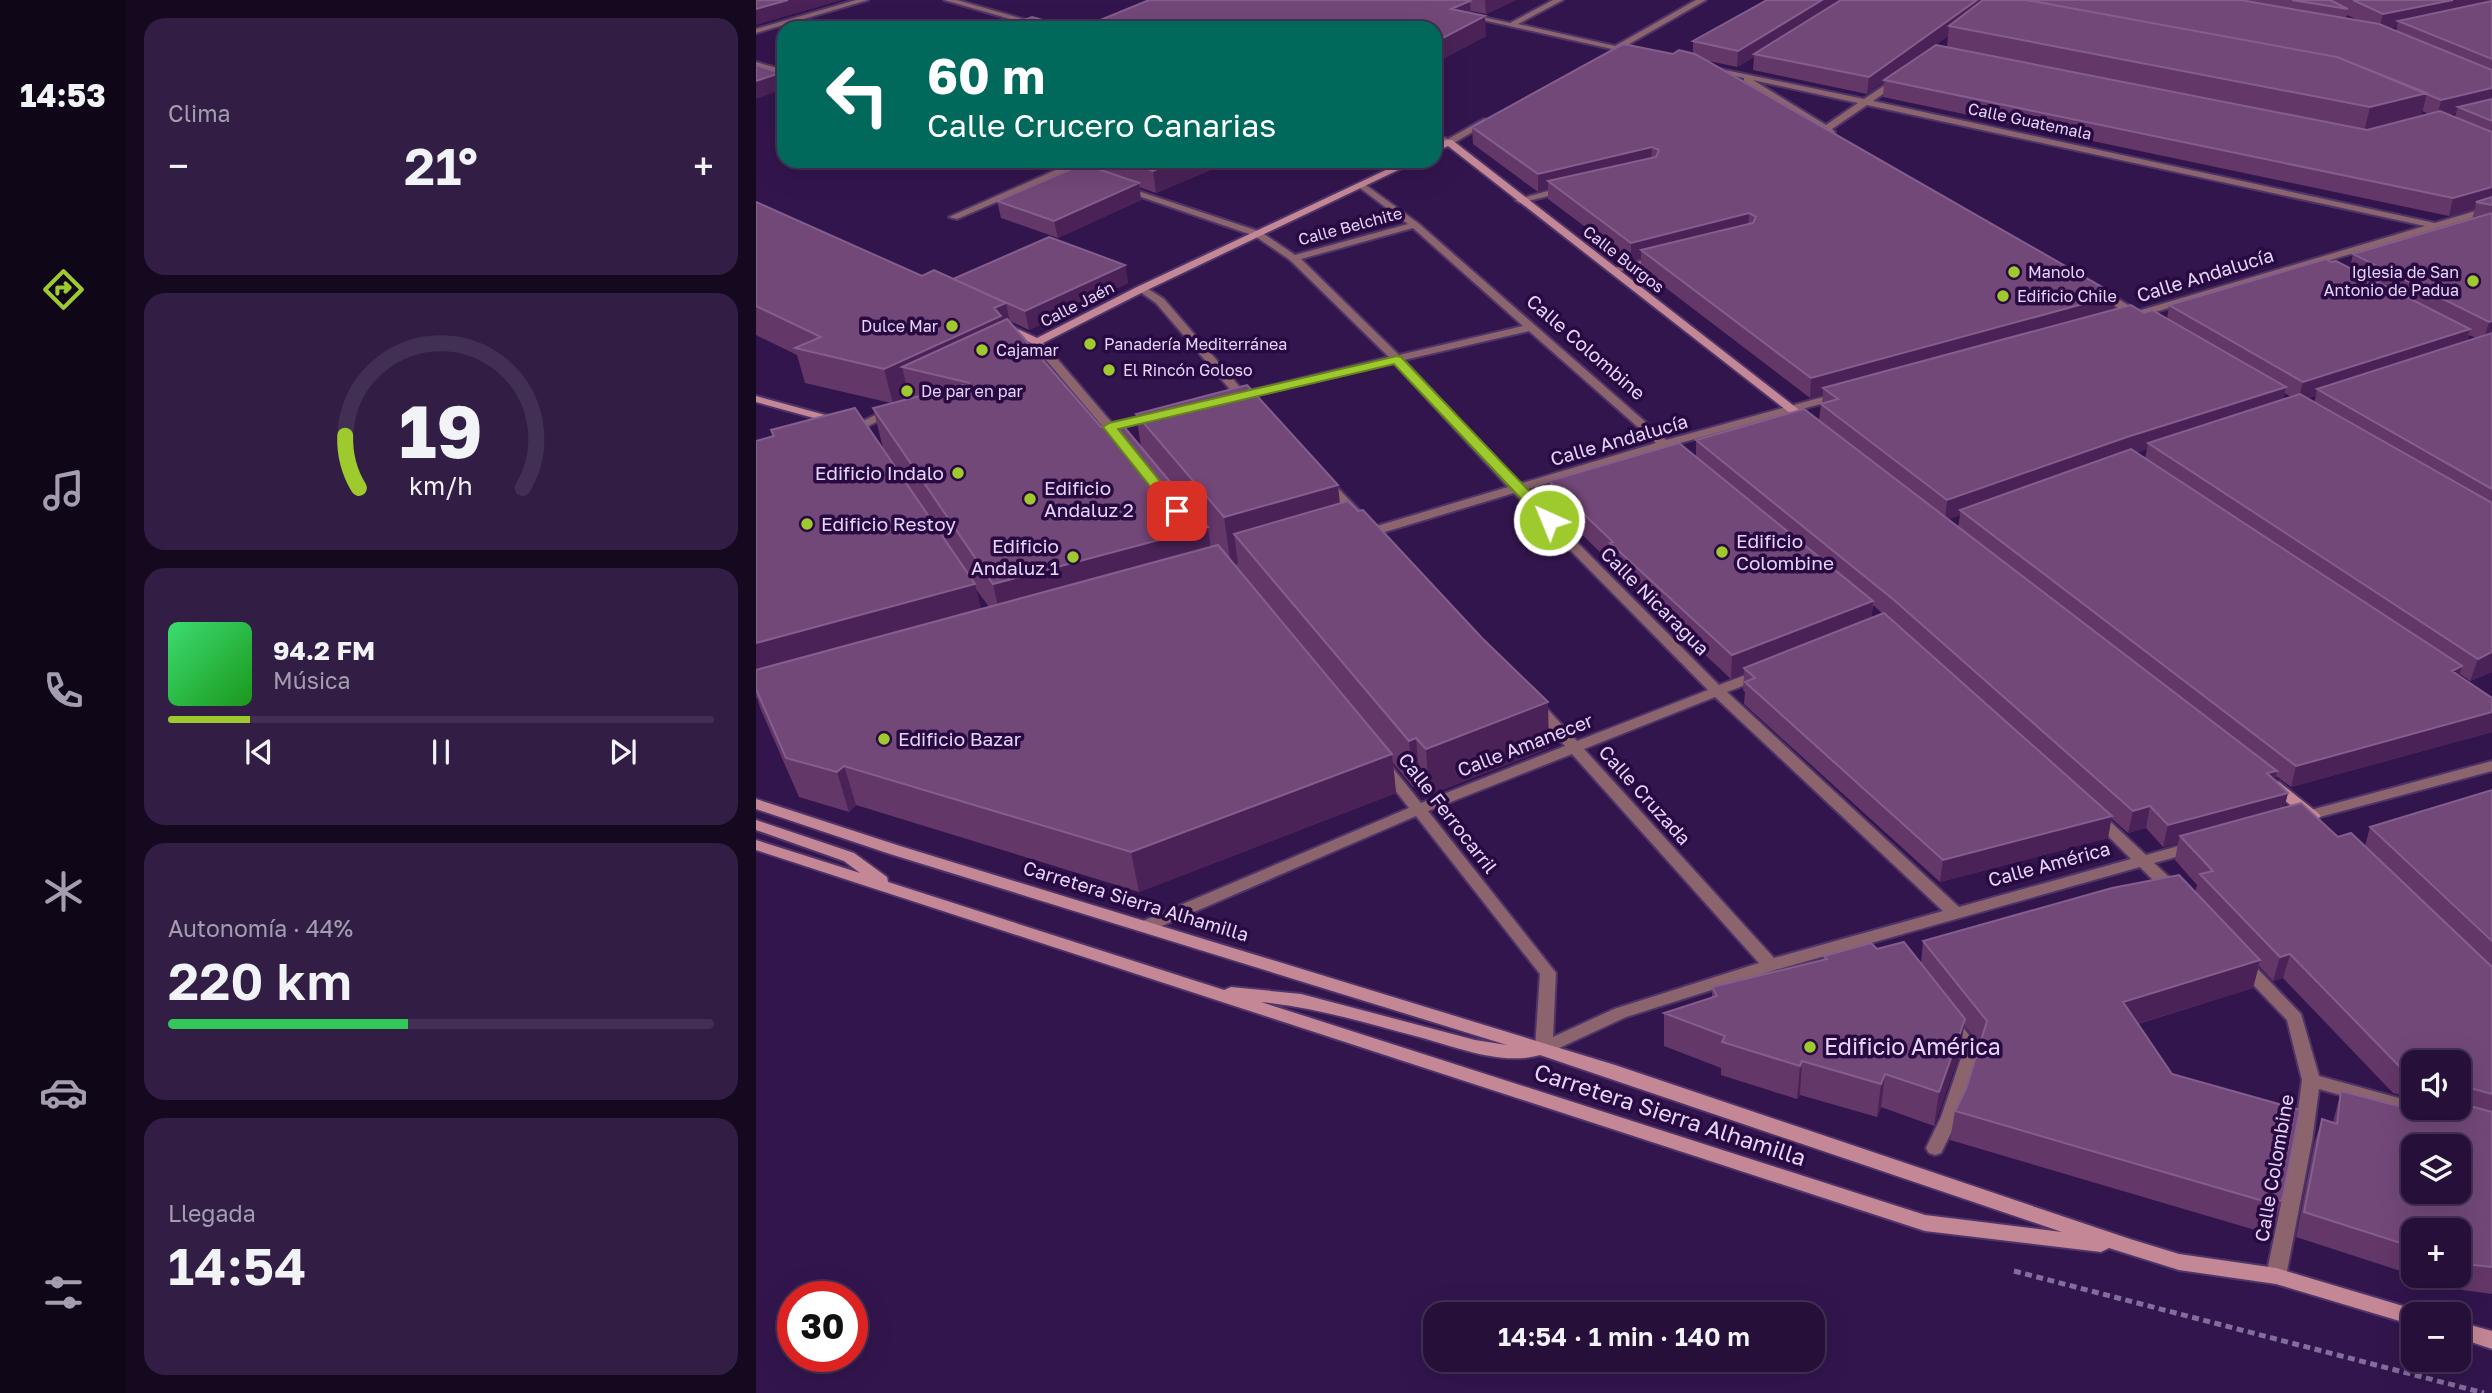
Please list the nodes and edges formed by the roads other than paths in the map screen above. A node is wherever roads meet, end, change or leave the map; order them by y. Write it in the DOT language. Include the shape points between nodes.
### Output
graph roads {
  1 [pos="864,0"];
  2 [pos="948,0"];
  3 [pos="1559,0"];
  4 [pos="1702,0"];
  5 [pos="1458,13"];
  6 [pos="756,18"];
  7 [pos="788,21"];
  8 [pos="1024,21"];
  9 [pos="777,24"];
  10 [pos="774,25"];
  11 [pos="1511,25"];
  12 [pos="756,31"];
  13 [pos="1613,51"];
  14 [pos="1650,55"];
  15 [pos="756,64"];
  16 [pos="1700,66"];
  17 [pos="1749,66"];
  18 [pos="777,71"];
  19 [pos="1910,71"];
  20 [pos="1737,74"];
  21 [pos="1866,101"];
  22 [pos="1495,117"];
  23 [pos="1826,129"];
  24 [pos="1838,136"];
  25 [pos="1442,140"];
  26 [pos="1450,142"];
  27 [pos="1442,146"];
  28 [pos="1398,168"];
  29 [pos="1065,169"];
  30 [pos="1363,186"];
  31 [pos="1573,188"];
  32 [pos="1520,200"];
  33 [pos="2492,209"];
  34 [pos="954,217"];
  35 [pos="1415,225"];
  36 [pos="2435,225"];
  37 [pos="1258,234"];
  38 [pos="1674,255"];
  39 [pos="1294,258"];
  40 [pos="2311,261"];
  41 [pos="2323,268"];
  42 [pos="1612,270"];
  43 [pos="2089,286"];
  44 [pos="1141,289"];
  45 [pos="988,318"];
  46 [pos="2142,318"];
  47 [pos="2110,321"];
  48 [pos="1531,327"];
  49 [pos="1037,342"];
  50 [pos="1013,353"];
  51 [pos="1397,359"];
  52 [pos="1844,395"];
  53 [pos="1235,398"];
  54 [pos="756,399"];
  55 [pos="905,404"];
  56 [pos="1791,410"];
  57 [pos="1162,415"];
  58 [pos="1261,415"];
  59 [pos="1109,427"];
  60 [pos="852,430"];
  61 [pos="1824,435"];
  62 [pos="1664,444"];
  63 [pos="1126,448"];
  64 [pos="873,449"];
  65 [pos="1684,461"];
  66 [pos="1317,473"];
  67 [pos="1517,488"];
  68 [pos="1378,536"];
  69 [pos="1347,539"];
  70 [pos="1782,666"];
  71 [pos="1717,691"];
  72 [pos="1530,698"];
  73 [pos="1576,747"];
  74 [pos="1375,755"];
  75 [pos="2492,765"];
  76 [pos="2258,772"];
  77 [pos="2082,803"];
  78 [pos="756,804"];
  79 [pos="1419,809"];
  80 [pos="2317,819"];
  81 [pos="2286,821"];
  82 [pos="756,825"];
  83 [pos="2209,842"];
  84 [pos="756,845"];
  85 [pos="2145,860"];
  86 [pos="890,888"];
  87 [pos="2190,908"];
  88 [pos="1954,912"];
  89 [pos="1144,927"];
  90 [pos="2236,956"];
  91 [pos="1771,965"];
  92 [pos="1202,990"];
  93 [pos="1939,1008"];
  94 [pos="1619,1013"];
  95 [pos="1544,1049"];
  96 [pos="2311,1080"];
  97 [pos="2401,1105"];
  98 [pos="1935,1148"];
  99 [pos="2130,1247"];
  100 [pos="2276,1276"];
  101 [pos="2401,1313"];
  102 [pos="2471,1334"];
  103 [pos="2492,1340"];
  1 -- 7 [label="street"];
  2 -- 8 [label="street"];
  3 -- 11 [label="street"];
  4 -- 13 [label="street"];
  5 -- 11 [label="street"];
  6 -- 10 [label="street"];
  9 -- 10 [label="street"];
  10 -- 12 [label="street"];
  11 -- 13 [label="street"];
  13 -- 14 [label="street"];
  15 -- 18 [label="street"];
  16 -- 20 [label="street, Calle Guatemala"];
  17 -- 20 [label="street"];
  19 -- 21 [label="street"];
  20 -- 21 [label="street, Calle Guatemala"];
  20 -- 23 [label="street"];
  21 -- 23 [label="street"];
  21 -- 36 [label="street, Calle Guatemala"];
  22 -- 26 [label="street"];
  23 -- 24 [label="street"];
  25 -- 26 [label="street, Calle Burgos"];
  26 -- 27 [label="main road"];
  26 -- 32 [label="main road, Calle Burgos"];
  28 -- 30 [label="main road, Calle Jaén"];
  29 -- 34 [label="street"];
  29 -- 37 [label="street, Calle Nicaragua"];
  30 -- 35 [label="street, Calle Colombine"];
  30 -- 37 [label="main road, Calle Jaén"];
  31 -- 32 [label="street"];
  32 -- 42 [label="main road, Calle Burgos"];
  33 -- 36 [label="street, Calle Andalucía"];
  35 -- 39 [label="street, Calle Belchite"];
  35 -- 48 [label="street, Calle Colombine"];
  36 -- 40 [label="street, Calle Andalucía"];
  37 -- 39 [label="street, Calle Nicaragua"];
  37 -- 44 [label="main road, Calle Jaén"];
  38 -- 42 [label="street"];
  39 -- 51 [label="street, Calle Nicaragua"];
  40 -- 41 [label="street"];
  40 -- 46 [label="street, Calle Andalucía"];
  42 -- 56 [label="main road, Calle Burgos"];
  43 -- 46 [label="street"];
  44 -- 49 [label="main road, Calle Jaén"];
  44 -- 53 [label="street" via="1160,301"];
  45 -- 49 [label="main road"];
  46 -- 47 [label="street, Calle Andalucía"];
  48 -- 51 [label="street"];
  48 -- 62 [label="street, Calle Colombine"];
  49 -- 50 [label="street, Calle Jaén"];
  49 -- 59 [label="street"];
  51 -- 53 [label="street"];
  51 -- 67 [label="street, Calle Nicaragua"];
  52 -- 56 [label="street, Calle Andalucía"];
  53 -- 58 [label="street"];
  54 -- 60 [label="main road"];
  55 -- 60 [label="street"];
  56 -- 61 [label="main road, Calle Burgos"];
  56 -- 62 [label="street, Calle Andalucía"];
  57 -- 59 [label="street"];
  59 -- 63 [label="street"];
  60 -- 64 [label="street"];
  62 -- 65 [label="street, Calle Colombine"];
  62 -- 67 [label="street, Calle Andalucía"];
  66 -- 68 [label="street"];
  67 -- 68 [label="street, Calle Andalucía"];
  67 -- 71 [label="street, Calle Nicaragua"];
  68 -- 69 [label="street, Calle Andalucía"];
  70 -- 71 [label="street, Calle Amanecer"];
  71 -- 73 [label="street, Calle Amanecer"];
  71 -- 88 [label="street, Calle Nicaragua"];
  72 -- 73 [label="street, Calle Cruzada"];
  73 -- 79 [label="street, Calle Amanecer"];
  73 -- 91 [label="street, Calle Cruzada"];
  74 -- 79 [label="street, Calle Ferrocarril"];
  75 -- 80 [label="street"];
  76 -- 80 [label="main road"];
  77 -- 85 [label="street"];
  78 -- 89 [label="main road, Carretera Sierra Alhamilla"];
  79 -- 89 [label="street, Calle Amanecer"];
  79 -- 95 [label="street, Calle Ferrocarril" via="1548,973"];
  80 -- 81 [label="street"];
  82 -- 86 [label="main road, Carretera Sierra Alhamilla" via="849,857"];
  83 -- 85 [label="street, Calle América"];
  84 -- 86 [label="main road, Carretera Sierra Alhamilla"];
  85 -- 87 [label="street"];
  85 -- 88 [label="street, Calle América"];
  86 -- 92 [label="main road, Carretera Sierra Alhamilla"];
  88 -- 91 [label="street, Calle América" via="1884,939"];
  89 -- 95 [label="main road, Carretera Sierra Alhamilla"];
  90 -- 96 [label="street, Calle Colombine" via="2295,1018"];
  91 -- 94 [label="street, Calle América"];
  92 -- 95 [label="main road, Carretera Sierra Alhamilla" via="1301,1000 1475,1046 1517,1053"];
  92 -- 99 [label="main road, Carretera Sierra Alhamilla" via="1925,1223"];
  93 -- 98 [label="street" via="1972,1051 1951,1117"];
  94 -- 95 [label="street, Carretera Sierra Alhamilla"];
  95 -- 99 [label="main road, Carretera Sierra Alhamilla"];
  96 -- 97 [label="street"];
  96 -- 100 [label="street, Calle Colombine"];
  99 -- 100 [label="main road, Carretera Sierra Alhamilla" via="2179,1262"];
  100 -- 101 [label="main road, Carretera Sierra Alhamilla"];
  102 -- 103 [label="main road"];
}
